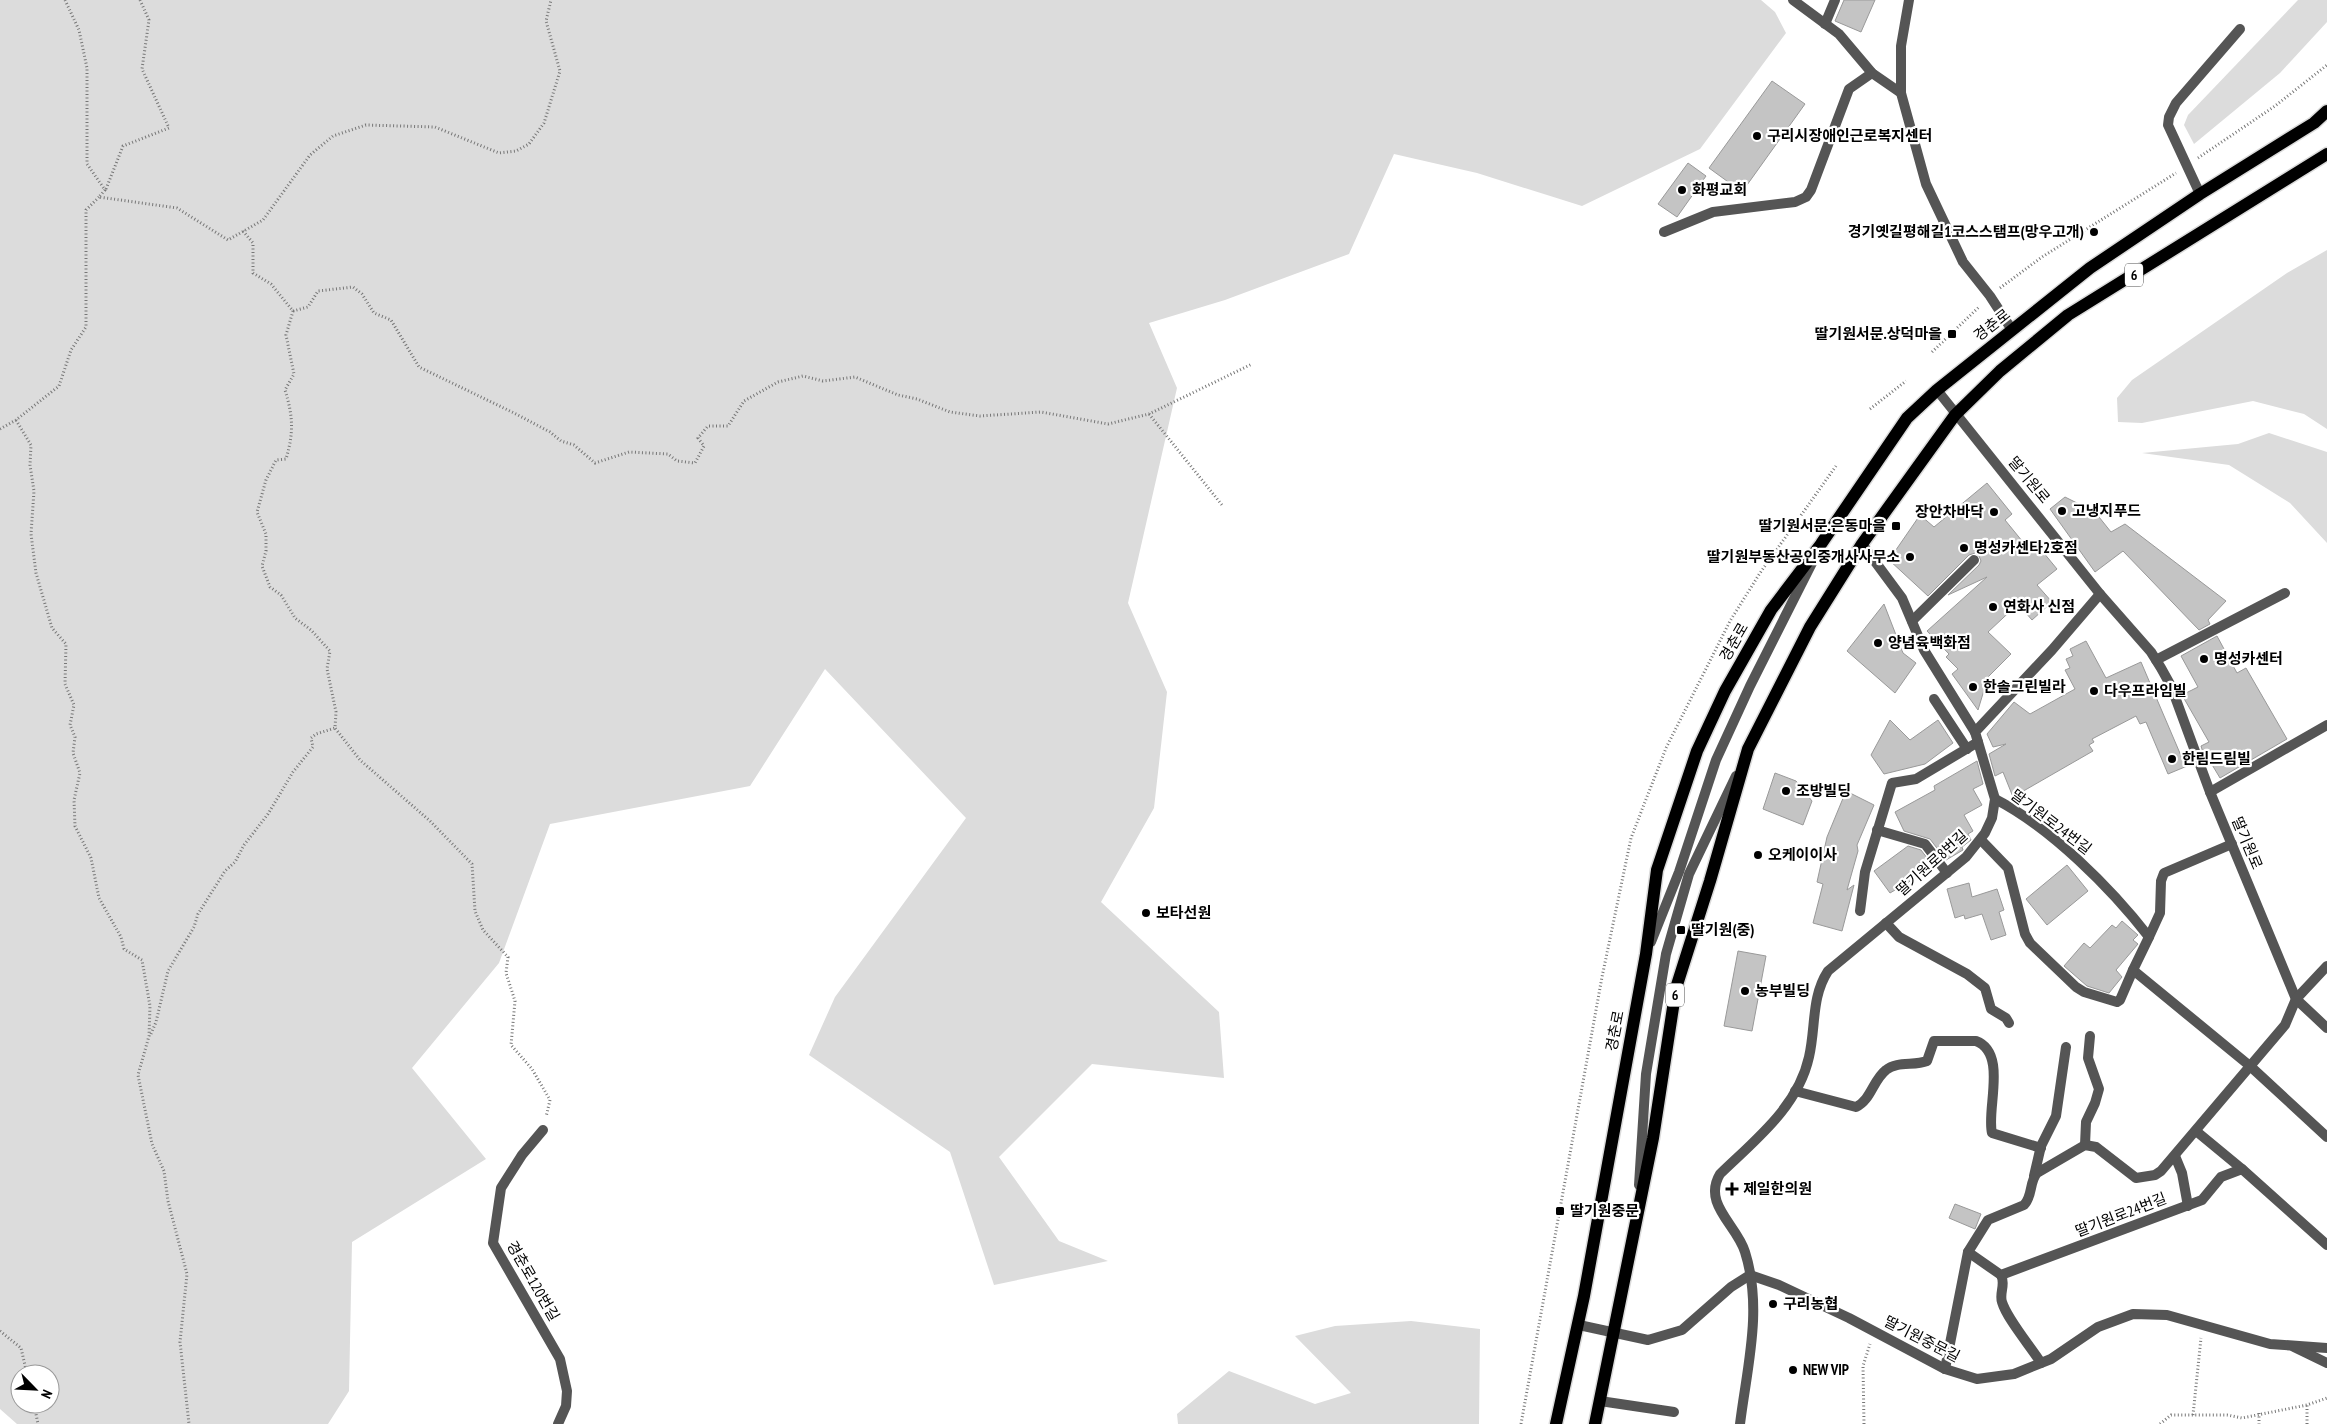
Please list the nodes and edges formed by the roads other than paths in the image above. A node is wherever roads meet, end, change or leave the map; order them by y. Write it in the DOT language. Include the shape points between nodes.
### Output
graph roads {
  1 [pos="1793,0"];
  2 [pos="1835,0"];
  3 [pos="1909,0"];
  4 [pos="1825,24"];
  5 [pos="2240,29"];
  6 [pos="1872,73"];
  7 [pos="1901,93"];
  8 [pos="2327,110"];
  9 [pos="2327,154"];
  10 [pos="2200,194"];
  11 [pos="1664,232"];
  12 [pos="2012,330"];
  13 [pos="1937,390"];
  14 [pos="1955,415"];
  15 [pos="1821,544"];
  16 [pos="1862,544"];
  17 [pos="1974,560"];
  18 [pos="2285,593"];
  19 [pos="2100,594"];
  20 [pos="1912,621"];
  21 [pos="2156,660"];
  22 [pos="1934,699"];
  23 [pos="2327,725"];
  24 [pos="1976,737"];
  25 [pos="1748,749"];
  26 [pos="1967,749"];
  27 [pos="2210,792"];
  28 [pos="1995,799"];
  29 [pos="1877,830"];
  30 [pos="1980,840"];
  31 [pos="2232,844"];
  32 [pos="1947,873"];
  33 [pos="1860,911"];
  34 [pos="1886,923"];
  35 [pos="2149,936"];
  36 [pos="1646,954"];
  37 [pos="2327,966"];
  38 [pos="2133,970"];
  39 [pos="2296,999"];
  40 [pos="2009,1023"];
  41 [pos="2327,1028"];
  42 [pos="2090,1036"];
  43 [pos="2066,1047"];
  44 [pos="2250,1066"];
  45 [pos="1794,1091"];
  46 [pos="543,1130"];
  47 [pos="2196,1131"];
  48 [pos="2327,1136"];
  49 [pos="2084,1145"];
  50 [pos="2041,1148"];
  51 [pos="2175,1156"];
  52 [pos="2242,1169"];
  53 [pos="2034,1176"];
  54 [pos="2188,1206"];
  55 [pos="1638,1209"];
  56 [pos="2327,1245"];
  57 [pos="1968,1252"];
  58 [pos="1750,1275"];
  59 [pos="2001,1275"];
  60 [pos="1578,1325"];
  61 [pos="1614,1332"];
  62 [pos="2290,1345"];
  63 [pos="2327,1348"];
  64 [pos="2041,1363"];
  65 [pos="2327,1363"];
  66 [pos="1944,1369"];
  67 [pos="1600,1401"];
  68 [pos="1674,1412"];
  69 [pos="558,1424"];
  70 [pos="1556,1424"];
  71 [pos="1595,1424"];
  72 [pos="1740,1424"];
  1 -- 4 [label="street"];
  2 -- 4 [label="street"];
  3 -- 7 [label="street" via="1901,46"];
  4 -- 6 [label="street" via="1839,34"];
  5 -- 10 [label="street" via="2172,109 2169,117 2170,131"];
  6 -- 7 [label="street"];
  6 -- 11 [label="street" via="1849,89 1806,197 1795,202 1706,214"];
  7 -- 12 [label="street" via="1926,184 1963,262"];
  8 -- 10 [label="main road, 경춘로" via="2314,123"];
  9 -- 14 [label="main road, 6" via="2068,315 2000,371"];
  10 -- 12 [label="main road, 경춘로" via="2090,268"];
  12 -- 13 [label="main road, 경춘로"];
  13 -- 14 [label="street, 딸기원로"];
  13 -- 15 [label="main road, 경춘로" via="1907,418"];
  14 -- 16 [label="main road, 6"];
  14 -- 19 [label="street, 딸기원로"];
  15 -- 36 [label="street" via="1716,760"];
  15 -- 36 [label="main road, 경춘로" via="1771,610 1725,691 1697,751 1657,870"];
  16 -- 20 [label="street" via="1902,598"];
  16 -- 25 [label="main road, 6" via="1810,627"];
  17 -- 20 [label="street"];
  18 -- 21 [label="street"];
  19 -- 21 [label="street, 딸기원로"];
  19 -- 24 [label="street"];
  20 -- 24 [label="street" via="1924,650"];
  21 -- 27 [label="street, 딸기원로" via="2172,686"];
  22 -- 26 [label="street"];
  23 -- 27 [label="street"];
  24 -- 26 [label="street"];
  24 -- 28 [label="street"];
  25 -- 55 [label="main road, 6" via="1676,988 1653,1138"];
  25 -- 55 [label="street" via="1690,874 1666,954 1646,1074"];
  26 -- 29 [label="street" via="1916,779 1892,783"];
  27 -- 31 [label="street, 딸기원로"];
  28 -- 30 [label="street, 딸기원로8번길" via="1992,818"];
  28 -- 35 [label="street, 딸기원로24번길" via="2013,809 2086,868 2125,906"];
  29 -- 32 [label="street" via="1928,846"];
  29 -- 33 [label="street" via="1864,872"];
  30 -- 32 [label="street, 딸기원로8번길"];
  30 -- 38 [label="street" via="2008,868 2026,938 2067,980 2084,992 2117,1002"];
  31 -- 35 [label="street" via="2164,873 2160,913"];
  31 -- 39 [label="street, 딸기원로"];
  32 -- 34 [label="street, 딸기원로8번길"];
  34 -- 40 [label="street" via="1899,937 1967,974 1984,988 1990,1009"];
  34 -- 45 [label="street, 딸기원로8번길" via="1823,978 1815,1005 1810,1056"];
  35 -- 38 [label="street"];
  36 -- 60 [label="main road, 경춘로"];
  37 -- 39 [label="street, 딸기원로24번길"];
  38 -- 44 [label="street"];
  39 -- 41 [label="street, 딸기원로"];
  39 -- 44 [label="street, 딸기원로24번길" via="2285,1026"];
  42 -- 49 [label="street" via="2089,1063 2099,1089 2086,1122"];
  43 -- 50 [label="street" via="2056,1116"];
  44 -- 47 [label="street, 딸기원로24번길"];
  44 -- 48 [label="street"];
  45 -- 50 [label="street" via="1856,1107 1865,1101 1888,1069 1927,1062 1934,1041 1976,1041 1985,1047 1992,1060 1992,1133"];
  45 -- 58 [label="street, 딸기원로8번길" via="1778,1120 1720,1174 1714,1185 1717,1203 1743,1244"];
  46 -- 69 [label="street, 경춘로120번길" via="501,1188 494,1243 560,1359 567,1391 566,1406"];
  47 -- 51 [label="street, 딸기원로24번길"];
  47 -- 52 [label="street"];
  49 -- 51 [label="street, 딸기원로24번길" via="2096,1148 2136,1178 2155,1175"];
  49 -- 53 [label="street"];
  50 -- 53 [label="street"];
  51 -- 54 [label="street"];
  52 -- 54 [label="street, 딸기원로24번길" via="2221,1177 2202,1200"];
  52 -- 56 [label="street"];
  53 -- 57 [label="street" via="2028,1201 2021,1208 1988,1220"];
  54 -- 59 [label="street, 딸기원로24번길"];
  55 -- 61 [label="main road, 6"];
  57 -- 59 [label="street"];
  57 -- 66 [label="street"];
  58 -- 61 [label="street" via="1731,1287 1682,1330 1648,1340"];
  58 -- 66 [label="street, 딸기원중문길" via="1779,1285"];
  58 -- 72 [label="street" via="1754,1297 1754,1334"];
  59 -- 64 [label="street" via="2004,1280 2001,1292 2003,1305"];
  60 -- 61 [label="street"];
  60 -- 70 [label="main road, 경춘로"];
  61 -- 67 [label="main road, 6"];
  62 -- 63 [label="street, 딸기원중문길"];
  62 -- 64 [label="street, 딸기원중문길" via="2270,1344 2168,1315 2133,1314 2098,1327"];
  62 -- 65 [label="street"];
  64 -- 66 [label="street, 딸기원중문길" via="2014,1374 1977,1379"];
  67 -- 68 [label="street"];
  67 -- 71 [label="main road, 6"];
}
